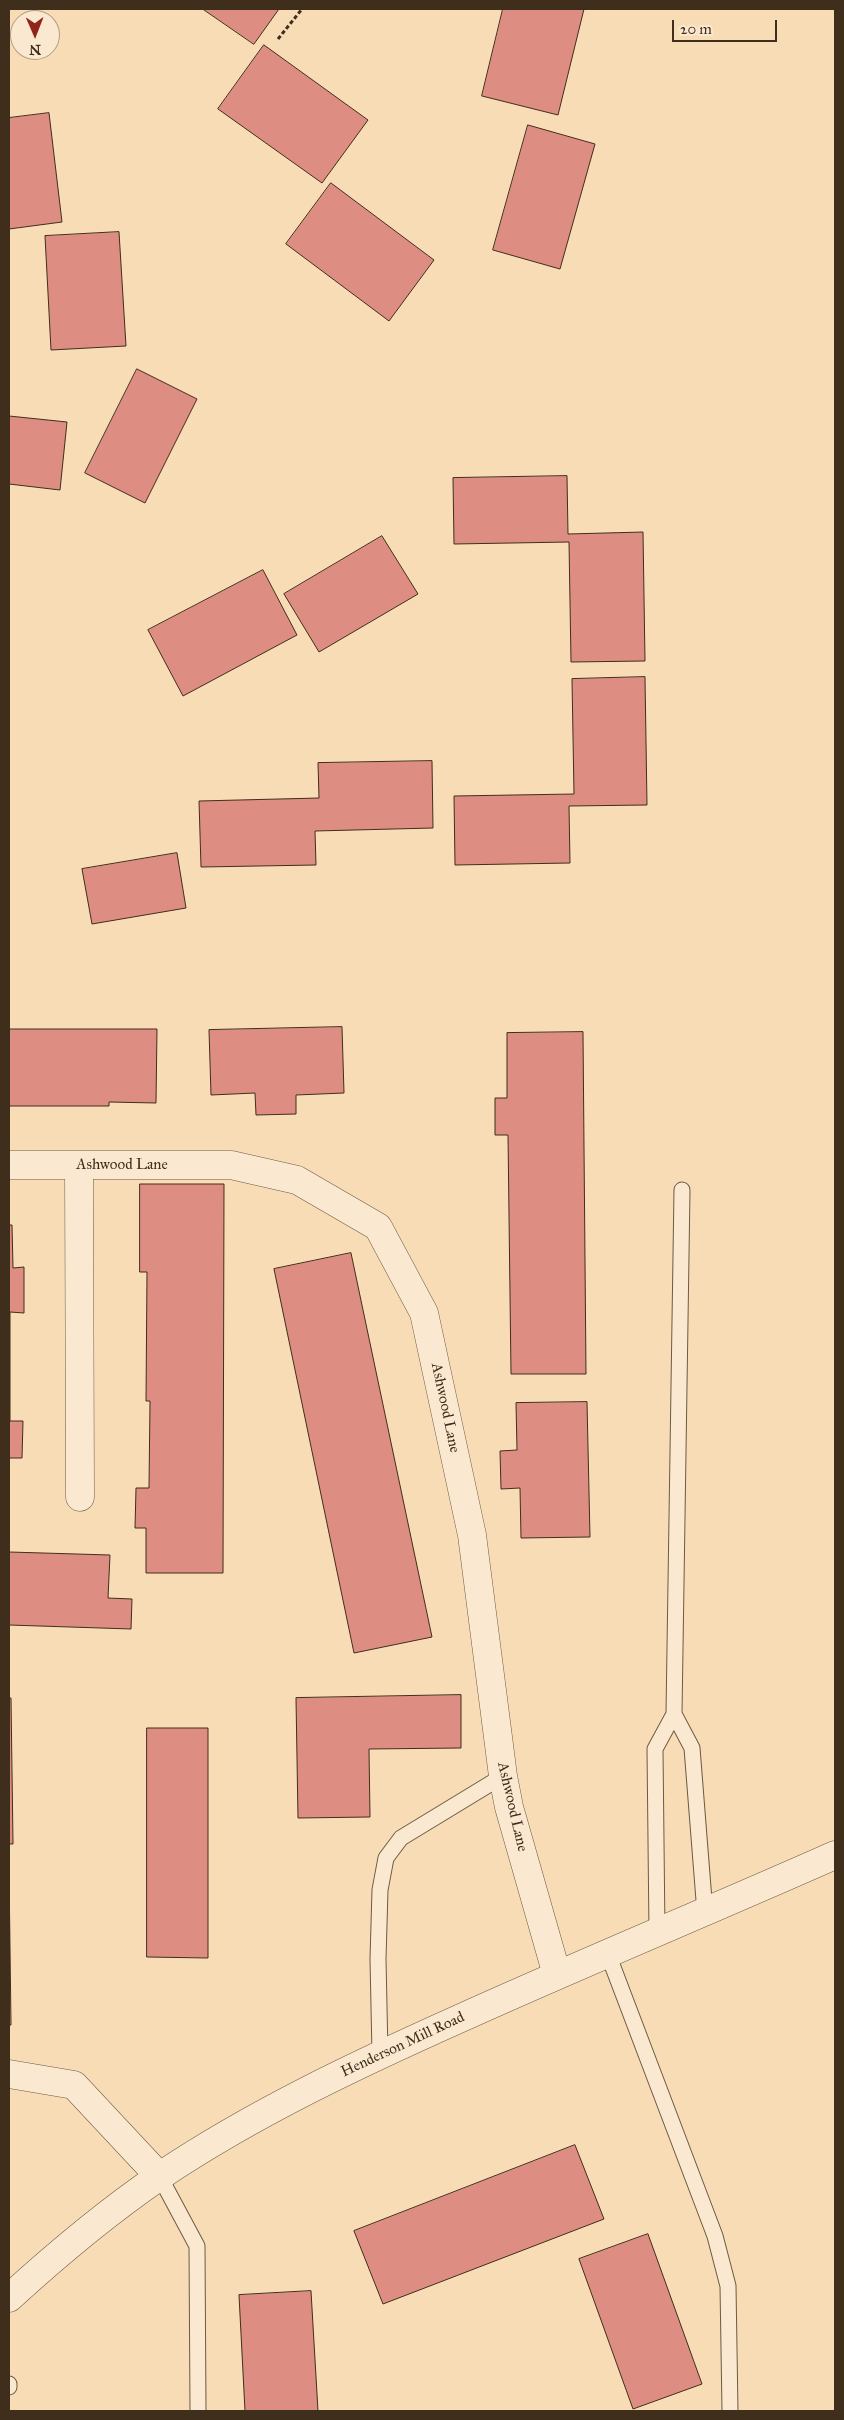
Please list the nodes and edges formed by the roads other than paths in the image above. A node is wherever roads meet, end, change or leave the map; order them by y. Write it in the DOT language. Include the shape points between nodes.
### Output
graph roads {
  1 [pos="9,1165"];
  2 [pos="79,1165"];
  3 [pos="682,1190"];
  4 [pos="80,1497"];
  5 [pos="674,1714"];
  6 [pos="503,1776"];
  7 [pos="835,1855"];
  8 [pos="705,1913"];
  9 [pos="657,1933"];
  10 [pos="608,1954"];
  11 [pos="557,1975"];
  12 [pos="380,2054"];
  13 [pos="9,2074"];
  14 [pos="160,2176"];
  15 [pos="9,2298"];
  16 [pos="9,2384"];
  17 [pos="9,2387"];
  18 [pos="198,2411"];
  19 [pos="730,2411"];
  1 -- 2 [label="street, Ashwood Lane"];
  2 -- 4 [label="street"];
  2 -- 6 [label="street, Ashwood Lane" via="231,1165 297,1180 378,1227 424,1313 472,1535"];
  3 -- 5 [label="lane"];
  5 -- 8 [label="lane" via="692,1748"];
  5 -- 9 [label="lane" via="654,1749"];
  6 -- 11 [label="street, Ashwood Lane"];
  6 -- 12 [label="lane" via="401,1838 386,1858 380,1890"];
  7 -- 8 [label="street, Henderson Mill Road"];
  8 -- 9 [label="street, Henderson Mill Road"];
  9 -- 10 [label="street, Henderson Mill Road"];
  10 -- 11 [label="street, Henderson Mill Road"];
  10 -- 19 [label="lane" via="715,2236 728,2286"];
  11 -- 12 [label="street, Henderson Mill Road"];
  12 -- 14 [label="street, Henderson Mill Road" via="268,2111"];
  13 -- 14 [label="street" via="74,2085"];
  14 -- 15 [label="street, Henderson Mill Road" via="57,2254"];
  14 -- 18 [label="lane" via="197,2246"];
  16 -- 17 [label="lane"];
}
